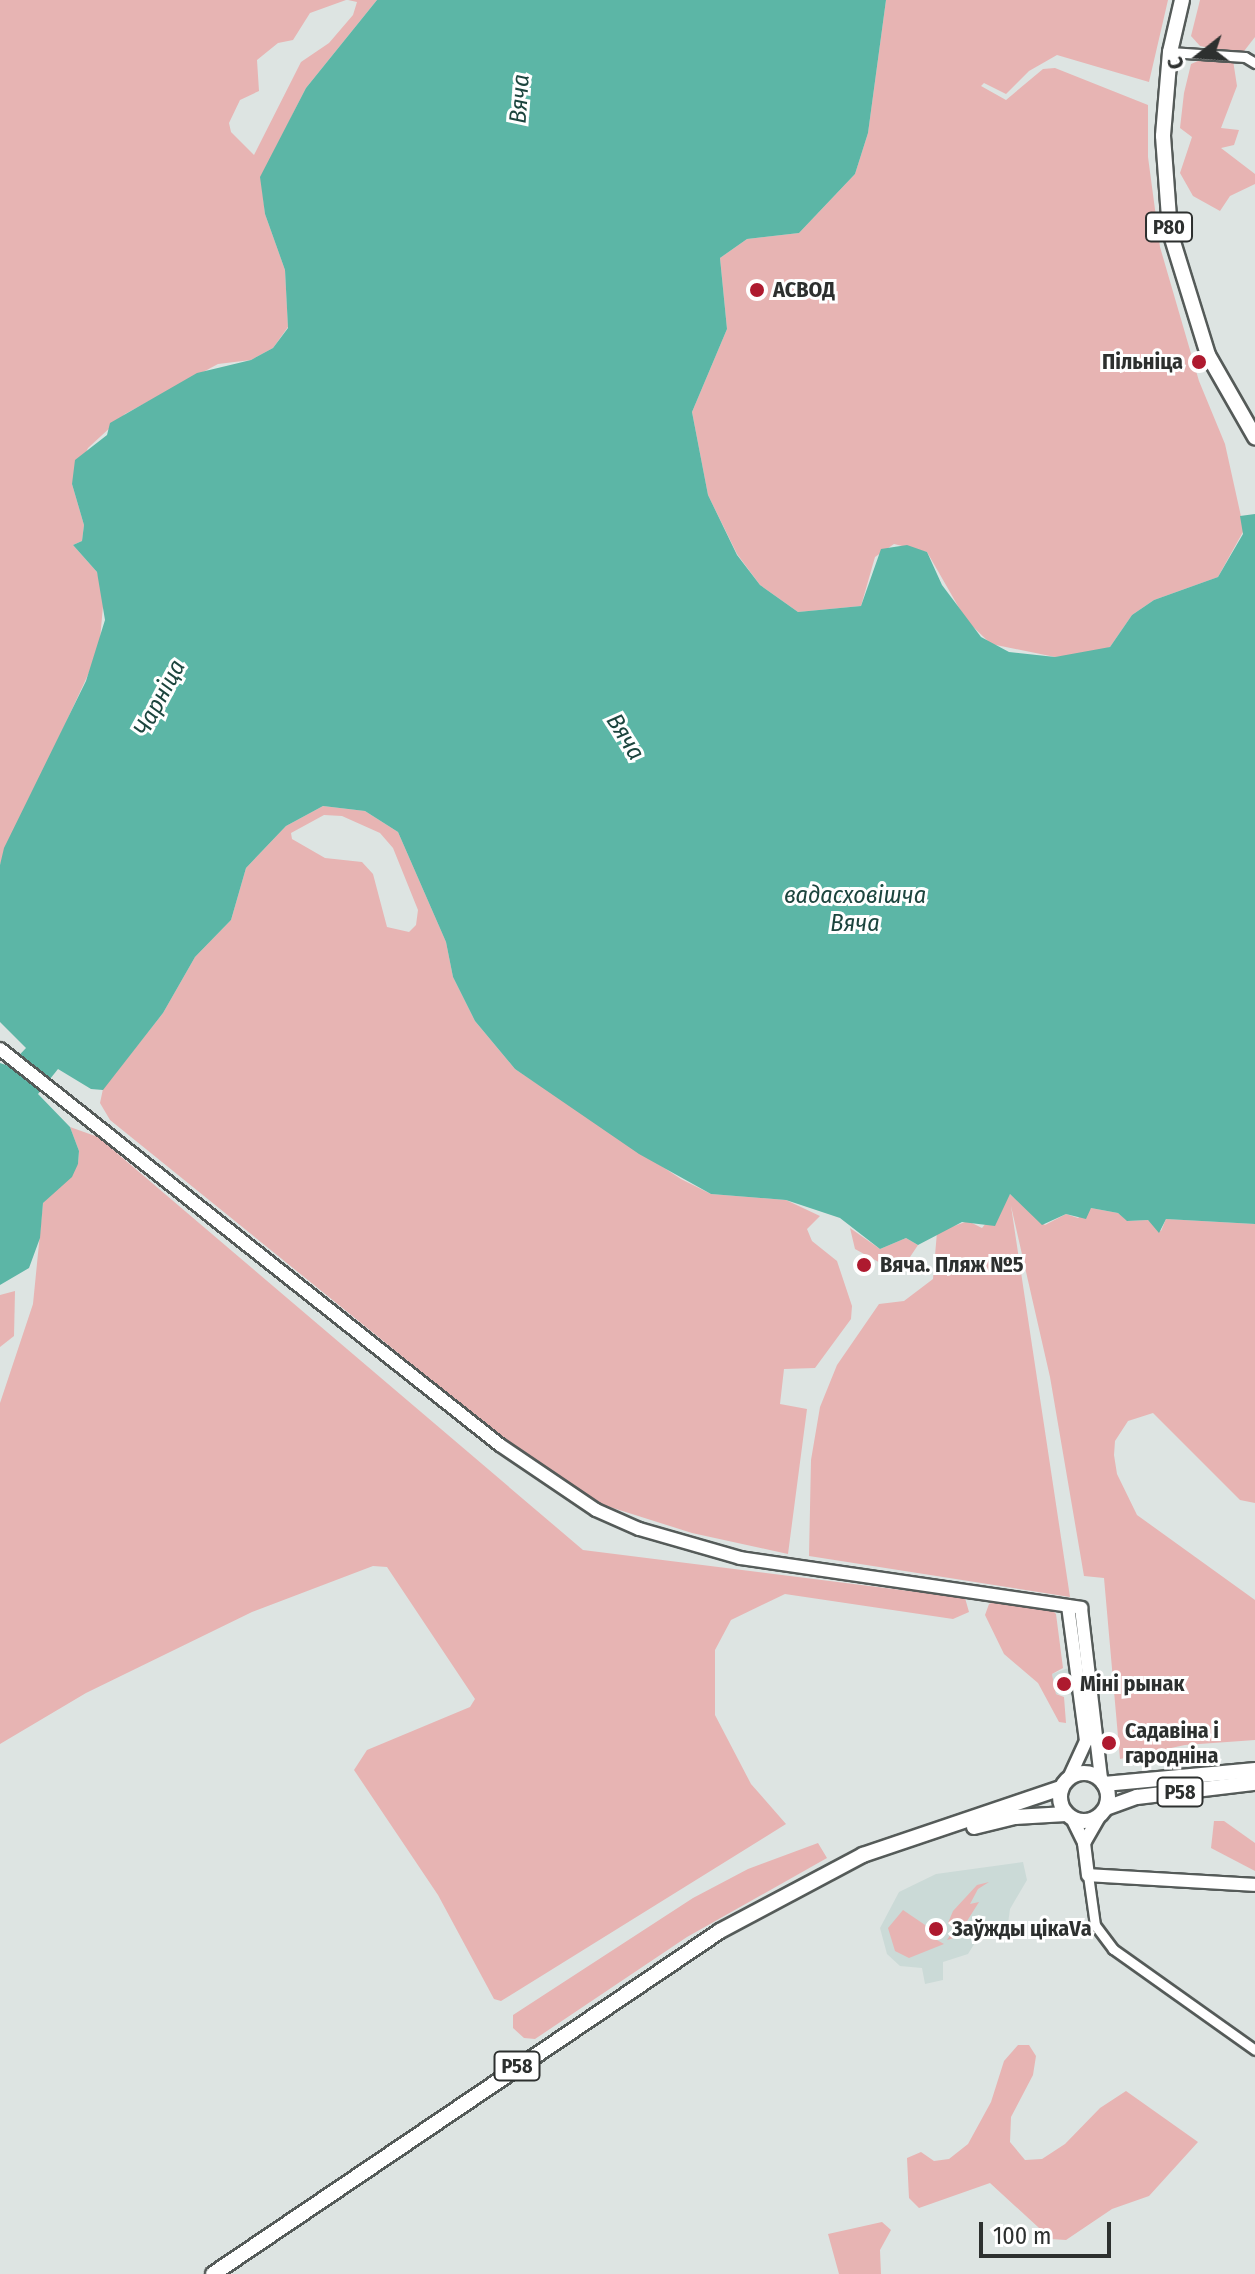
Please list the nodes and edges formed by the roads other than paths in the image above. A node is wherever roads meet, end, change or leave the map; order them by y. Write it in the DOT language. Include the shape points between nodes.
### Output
graph roads {
  1 [pos="1182,0"];
  2 [pos="1170,52"];
  3 [pos="1255,63"];
  4 [pos="1255,437"];
  5 [pos="3,1051"];
  6 [pos="1074,1607"];
  7 [pos="1255,1770"];
  8 [pos="1102,1782"];
  9 [pos="1065,1783"];
  10 [pos="1255,1783"];
  11 [pos="1104,1811"];
  12 [pos="1069,1816"];
  13 [pos="1084,1843"];
  14 [pos="841,1868"];
  15 [pos="1088,1875"];
  16 [pos="1255,1885"];
  17 [pos="1255,2050"];
  18 [pos="213,2274"];
  1 -- 2 [label="main road, Р80"];
  2 -- 3 [label="street" via="1245,57"];
  2 -- 4 [label="main road, Р80" via="1163,136 1170,232 1208,355"];
  5 -- 6 [label="street" via="500,1445 596,1510 639,1529 740,1558"];
  6 -- 8 [label="street"];
  6 -- 9 [label="street" via="1086,1741"];
  7 -- 8 [label="main road, Р58"];
  8 -- 9 [label="main road, Р58" via="1082,1773"];
  8 -- 11 [label="main road"];
  9 -- 12 [label="main road"];
  9 -- 14 [label="main road, Р58" via="892,1843"];
  10 -- 11 [label="main road, Р58" via="1137,1797"];
  11 -- 12 [label="main road, Р58" via="1087,1821"];
  11 -- 13 [label="street"];
  12 -- 13 [label="street"];
  12 -- 14 [label="main road, Р58" via="981,1825"];
  13 -- 15 [label="street"];
  14 -- 18 [label="main road, Р58" via="720,1931"];
  15 -- 16 [label="street"];
  15 -- 17 [label="street" via="1095,1925 1113,1949"];
}
